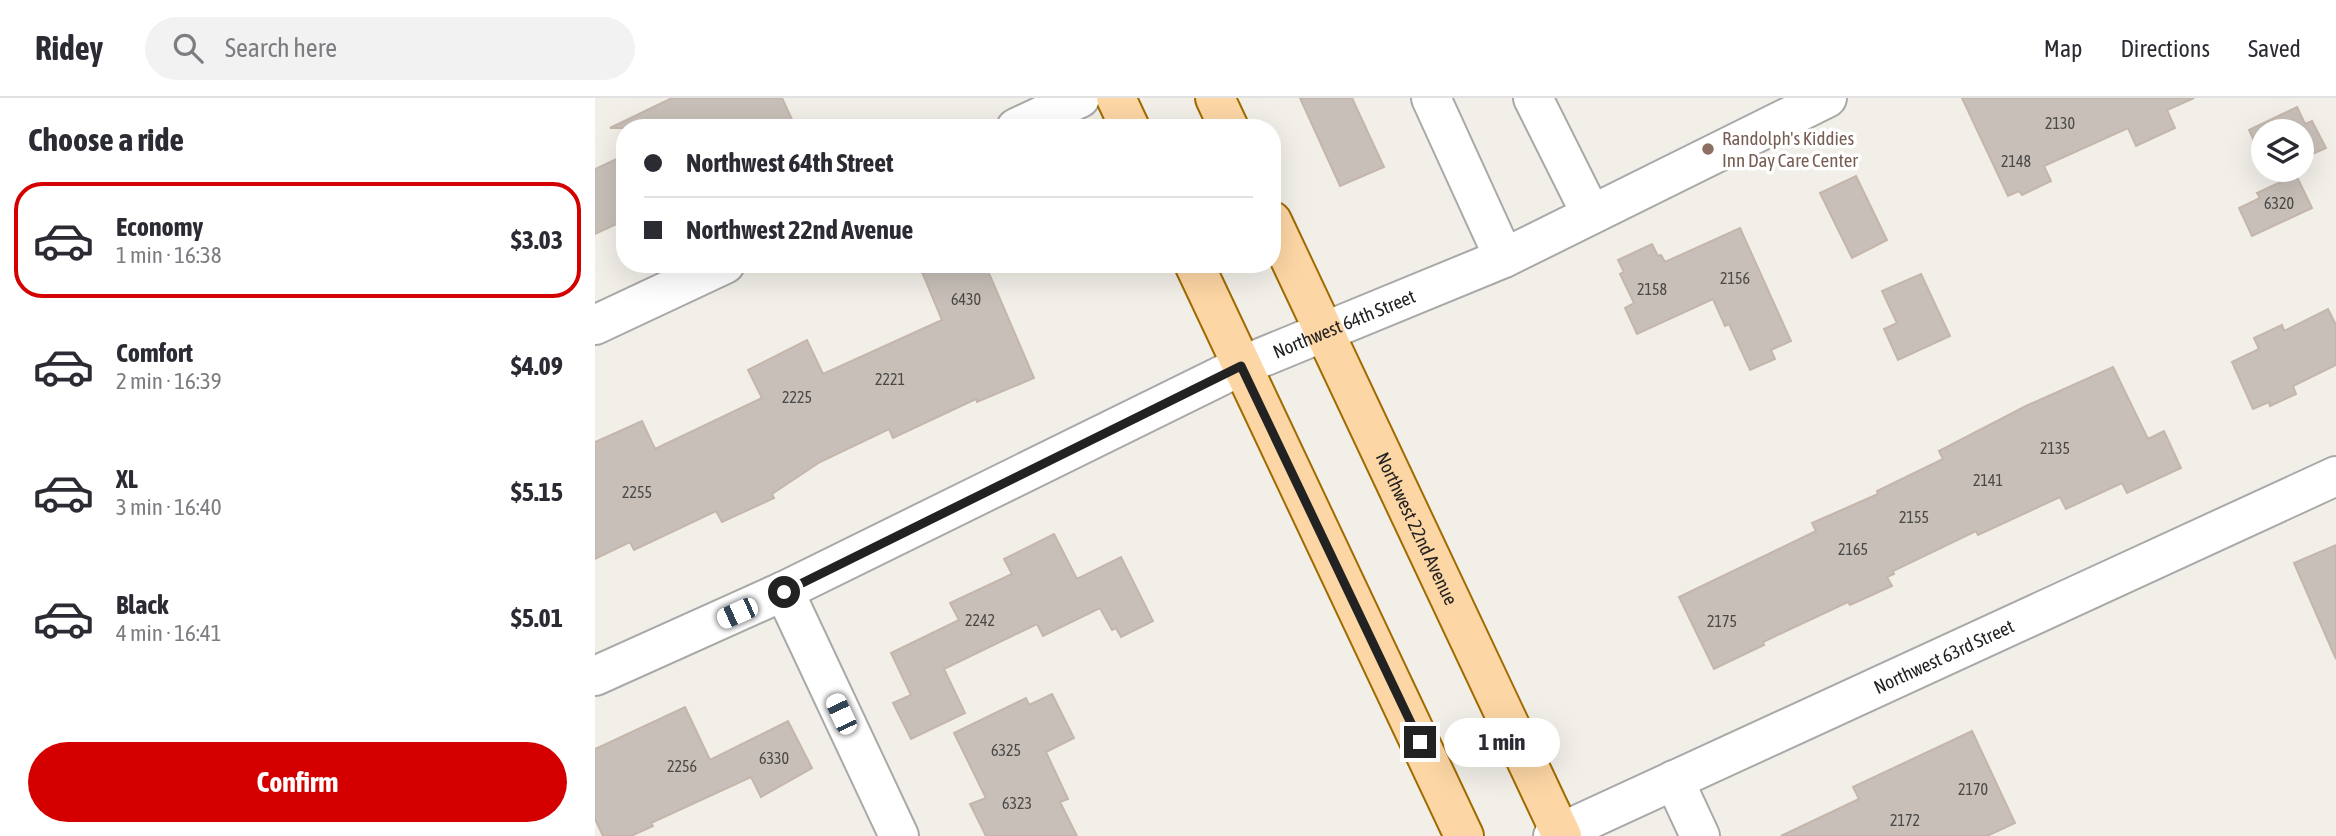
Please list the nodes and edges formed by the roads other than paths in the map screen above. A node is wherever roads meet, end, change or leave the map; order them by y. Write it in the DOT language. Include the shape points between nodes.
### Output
graph roads {
  1 [pos="1080,98"];
  2 [pos="1116,98"];
  3 [pos="1215,98"];
  4 [pos="1431,98"];
  5 [pos="1533,98"];
  6 [pos="1827,98"];
  7 [pos="1035,119"];
  8 [pos="1126,119"];
  9 [pos="1225,119"];
  10 [pos="1591,214"];
  11 [pos="1281,240"];
  12 [pos="1504,257"];
  13 [pos="706,273"];
  14 [pos="1198,273"];
  15 [pos="595,326"];
  16 [pos="1324,332"];
  17 [pos="1241,366"];
  18 [pos="2336,476"];
  19 [pos="784,592"];
  20 [pos="595,676"];
  21 [pos="1674,780"];
  22 [pos="1558,835"];
  23 [pos="899,836"];
  24 [pos="1464,836"];
  25 [pos="1700,836"];
  1 -- 7 [label="street"];
  2 -- 8 [label="main road"];
  3 -- 9 [label="main road"];
  4 -- 12 [label="street"];
  5 -- 10 [label="street"];
  6 -- 10 [label="street, Northwest 64th Street"];
  10 -- 12 [label="street, Northwest 64th Street"];
  11 -- 16 [label="main road, Northwest 22nd Avenue"];
  12 -- 16 [label="street, Northwest 64th Street"];
  13 -- 15 [label="street"];
  14 -- 17 [label="main road"];
  16 -- 17 [label="street, Northwest 64th Street"];
  16 -- 22 [label="main road, Northwest 22nd Avenue"];
  17 -- 19 [label="street, Northwest 64th Street"];
  17 -- 24 [label="main road"];
  18 -- 21 [label="street, Northwest 63rd Street"];
  19 -- 20 [label="street, Northwest 64th Street"];
  19 -- 23 [label="street"];
  21 -- 22 [label="street, Northwest 63rd Street"];
  21 -- 25 [label="street"];
}
